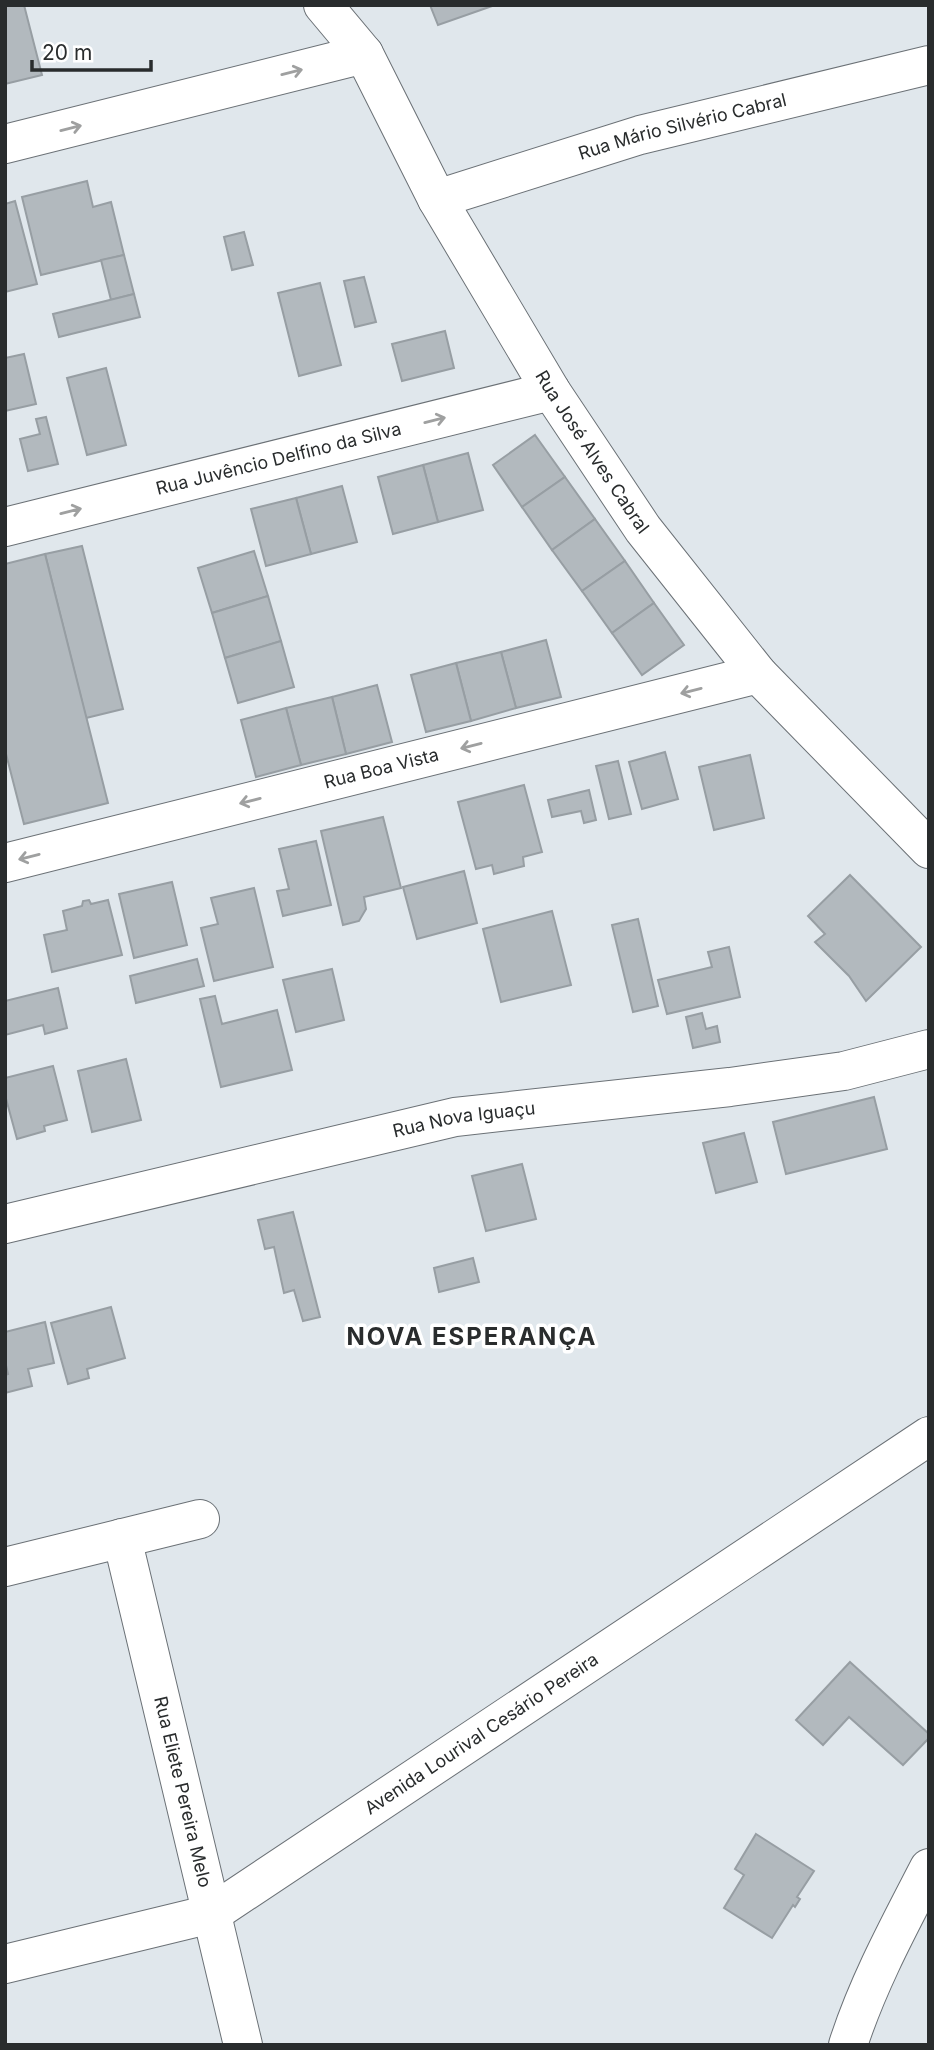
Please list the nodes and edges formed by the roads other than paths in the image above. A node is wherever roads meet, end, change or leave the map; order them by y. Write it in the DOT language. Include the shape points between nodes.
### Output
graph roads {
  1 [pos="323,5"];
  2 [pos="364,54"];
  3 [pos="929,65"];
  4 [pos="5,144"];
  5 [pos="437,199"];
  6 [pos="551,391"];
  7 [pos="5,527"];
  8 [pos="758,674"];
  9 [pos="929,849"];
  10 [pos="5,863"];
  11 [pos="929,1049"];
  12 [pos="5,1224"];
  13 [pos="929,1436"];
  14 [pos="200,1519"];
  15 [pos="122,1538"];
  16 [pos="5,1567"];
  17 [pos="929,1868"];
  18 [pos="211,1914"];
  19 [pos="5,1965"];
  20 [pos="243,2045"];
  21 [pos="848,2045"];
  1 -- 2 [label="street, Rua José Alves Cabral"];
  4 -- 2 [label="street, one-way"];
  2 -- 5 [label="street, Rua José Alves Cabral"];
  3 -- 5 [label="street, Rua Mário Silvério Cabral" via="640,135"];
  5 -- 6 [label="street, Rua José Alves Cabral"];
  7 -- 6 [label="street, Rua Juvêncio Delfino da Silva, one-way"];
  6 -- 8 [label="street, Rua José Alves Cabral" via="643,529"];
  8 -- 9 [label="street, Rua José Alves Cabral"];
  8 -- 10 [label="street, Rua Boa Vista, one-way"];
  11 -- 12 [label="street, Rua Nova Iguaçu" via="844,1070 730,1087 454,1117"];
  13 -- 18 [label="street, Avenida Lourival Cesário Pereira"];
  14 -- 15 [label="street"];
  15 -- 16 [label="street"];
  15 -- 18 [label="street, Rua Eliete Pereira Melo"];
  17 -- 21 [label="street" via="891,1942"];
  18 -- 19 [label="street, Avenida Lourival Cesário Pereira"];
  18 -- 20 [label="street, Rua Eliete Pereira Melo"];
}
